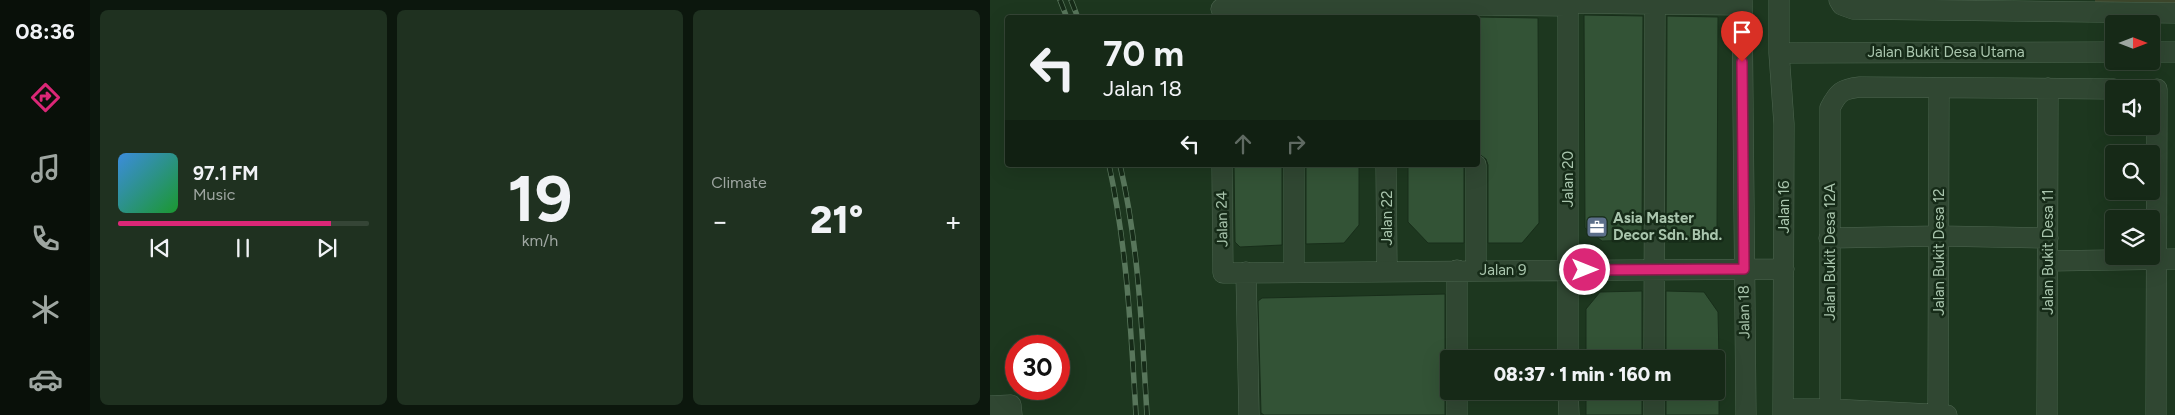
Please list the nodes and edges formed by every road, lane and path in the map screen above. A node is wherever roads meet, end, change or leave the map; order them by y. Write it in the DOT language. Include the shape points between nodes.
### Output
graph roads {
  1 [pos="1780,0"];
  2 [pos="1655,2"];
  3 [pos="1742,2"];
  4 [pos="1568,3"];
  5 [pos="1840,3"];
  6 [pos="1965,5"];
  7 [pos="2095,6"];
  8 [pos="1386,7"];
  9 [pos="1295,8"];
  10 [pos="1476,8"];
  11 [pos="1220,9"];
  12 [pos="2175,12"];
  13 [pos="2105,52"];
  14 [pos="2160,52"];
  15 [pos="2175,52"];
  16 [pos="1779,53"];
  17 [pos="2048,88"];
  18 [pos="1939,89"];
  19 [pos="2105,89"];
  20 [pos="2161,89"];
  21 [pos="1222,167"];
  22 [pos="1294,167"];
  23 [pos="1386,167"];
  24 [pos="1476,167"];
  25 [pos="1939,236"];
  26 [pos="1829,238"];
  27 [pos="2048,238"];
  28 [pos="2166,259"];
  29 [pos="2048,261"];
  30 [pos="1654,269"];
  31 [pos="1744,269"];
  32 [pos="1784,269"];
  33 [pos="1387,270"];
  34 [pos="1466,270"];
  35 [pos="1568,270"];
  36 [pos="1246,272"];
  37 [pos="1294,272"];
  38 [pos="1223,273"];
  39 [pos="1458,350"];
  40 [pos="1568,350"];
  41 [pos="1654,350"];
  42 [pos="1457,400"];
  43 [pos="1568,400"];
  44 [pos="1654,400"];
  45 [pos="990,406"];
  46 [pos="1830,409"];
  47 [pos="1783,412"];
  48 [pos="1012,415"];
  49 [pos="1249,415"];
  50 [pos="1457,415"];
  51 [pos="1568,415"];
  52 [pos="1654,415"];
  53 [pos="1746,415"];
  54 [pos="1943,415"];
  55 [pos="2047,415"];
  56 [pos="2156,415"];
  1 -- 16 [label="street, Jalan 16"];
  2 -- 3 [label="street"];
  2 -- 4 [label="street"];
  2 -- 30 [label="street"];
  3 -- 31 [label="street, Jalan 18"];
  4 -- 10 [label="street"];
  4 -- 35 [label="street, Jalan 20"];
  5 -- 6 [label="street" via="1853,9"];
  6 -- 7 [label="street"];
  7 -- 12 [label="street"];
  8 -- 9 [label="street"];
  8 -- 10 [label="street"];
  9 -- 11 [label="street"];
  13 -- 16 [label="street, Jalan Bukit Desa Utama"];
  14 -- 15 [label="street"];
  16 -- 32 [label="street, Jalan 16" via="1784,124"];
  17 -- 18 [label="street"];
  17 -- 19 [label="street"];
  17 -- 27 [label="street, Jalan Bukit Desa 11"];
  18 -- 25 [label="street, Jalan Bukit Desa 12"];
  18 -- 26 [label="street, Jalan Bukit Desa 12A" via="1860,87 1847,88 1836,96 1830,108"];
  20 -- 28 [label="street"];
  21 -- 38 [label="street, Jalan 24"];
  22 -- 37 [label="street"];
  23 -- 33 [label="street, Jalan 22"];
  24 -- 34 [label="street"];
  25 -- 26 [label="street"];
  25 -- 27 [label="street"];
  25 -- 54 [label="street, Jalan Bukit Desa 12"];
  26 -- 46 [label="street, Jalan Bukit Desa 12A"];
  27 -- 29 [label="street, Jalan Bukit Desa 11"];
  28 -- 29 [label="street"];
  28 -- 56 [label="street"];
  29 -- 55 [label="street, Jalan Bukit Desa 11"];
  30 -- 31 [label="street, Jalan 9"];
  30 -- 35 [label="street, Jalan 9"];
  30 -- 41 [label="street"];
  31 -- 32 [label="street, Jalan 9"];
  31 -- 53 [label="street, Jalan 18"];
  32 -- 47 [label="street, Jalan 16"];
  33 -- 34 [label="street, Jalan 9"];
  33 -- 37 [label="street, Jalan 9"];
  34 -- 35 [label="street, Jalan 9"];
  34 -- 39 [label="street"];
  35 -- 40 [label="street, Jalan 20"];
  36 -- 37 [label="street, Jalan 9"];
  36 -- 38 [label="street, Jalan 9"];
  36 -- 49 [label="street"];
  42 -- 50 [label="street"];
  43 -- 51 [label="street"];
  44 -- 52 [label="street"];
  45 -- 48 [label="street" via="1011,405"];
  46 -- 47 [label="street"];
  46 -- 54 [label="street"];
}
